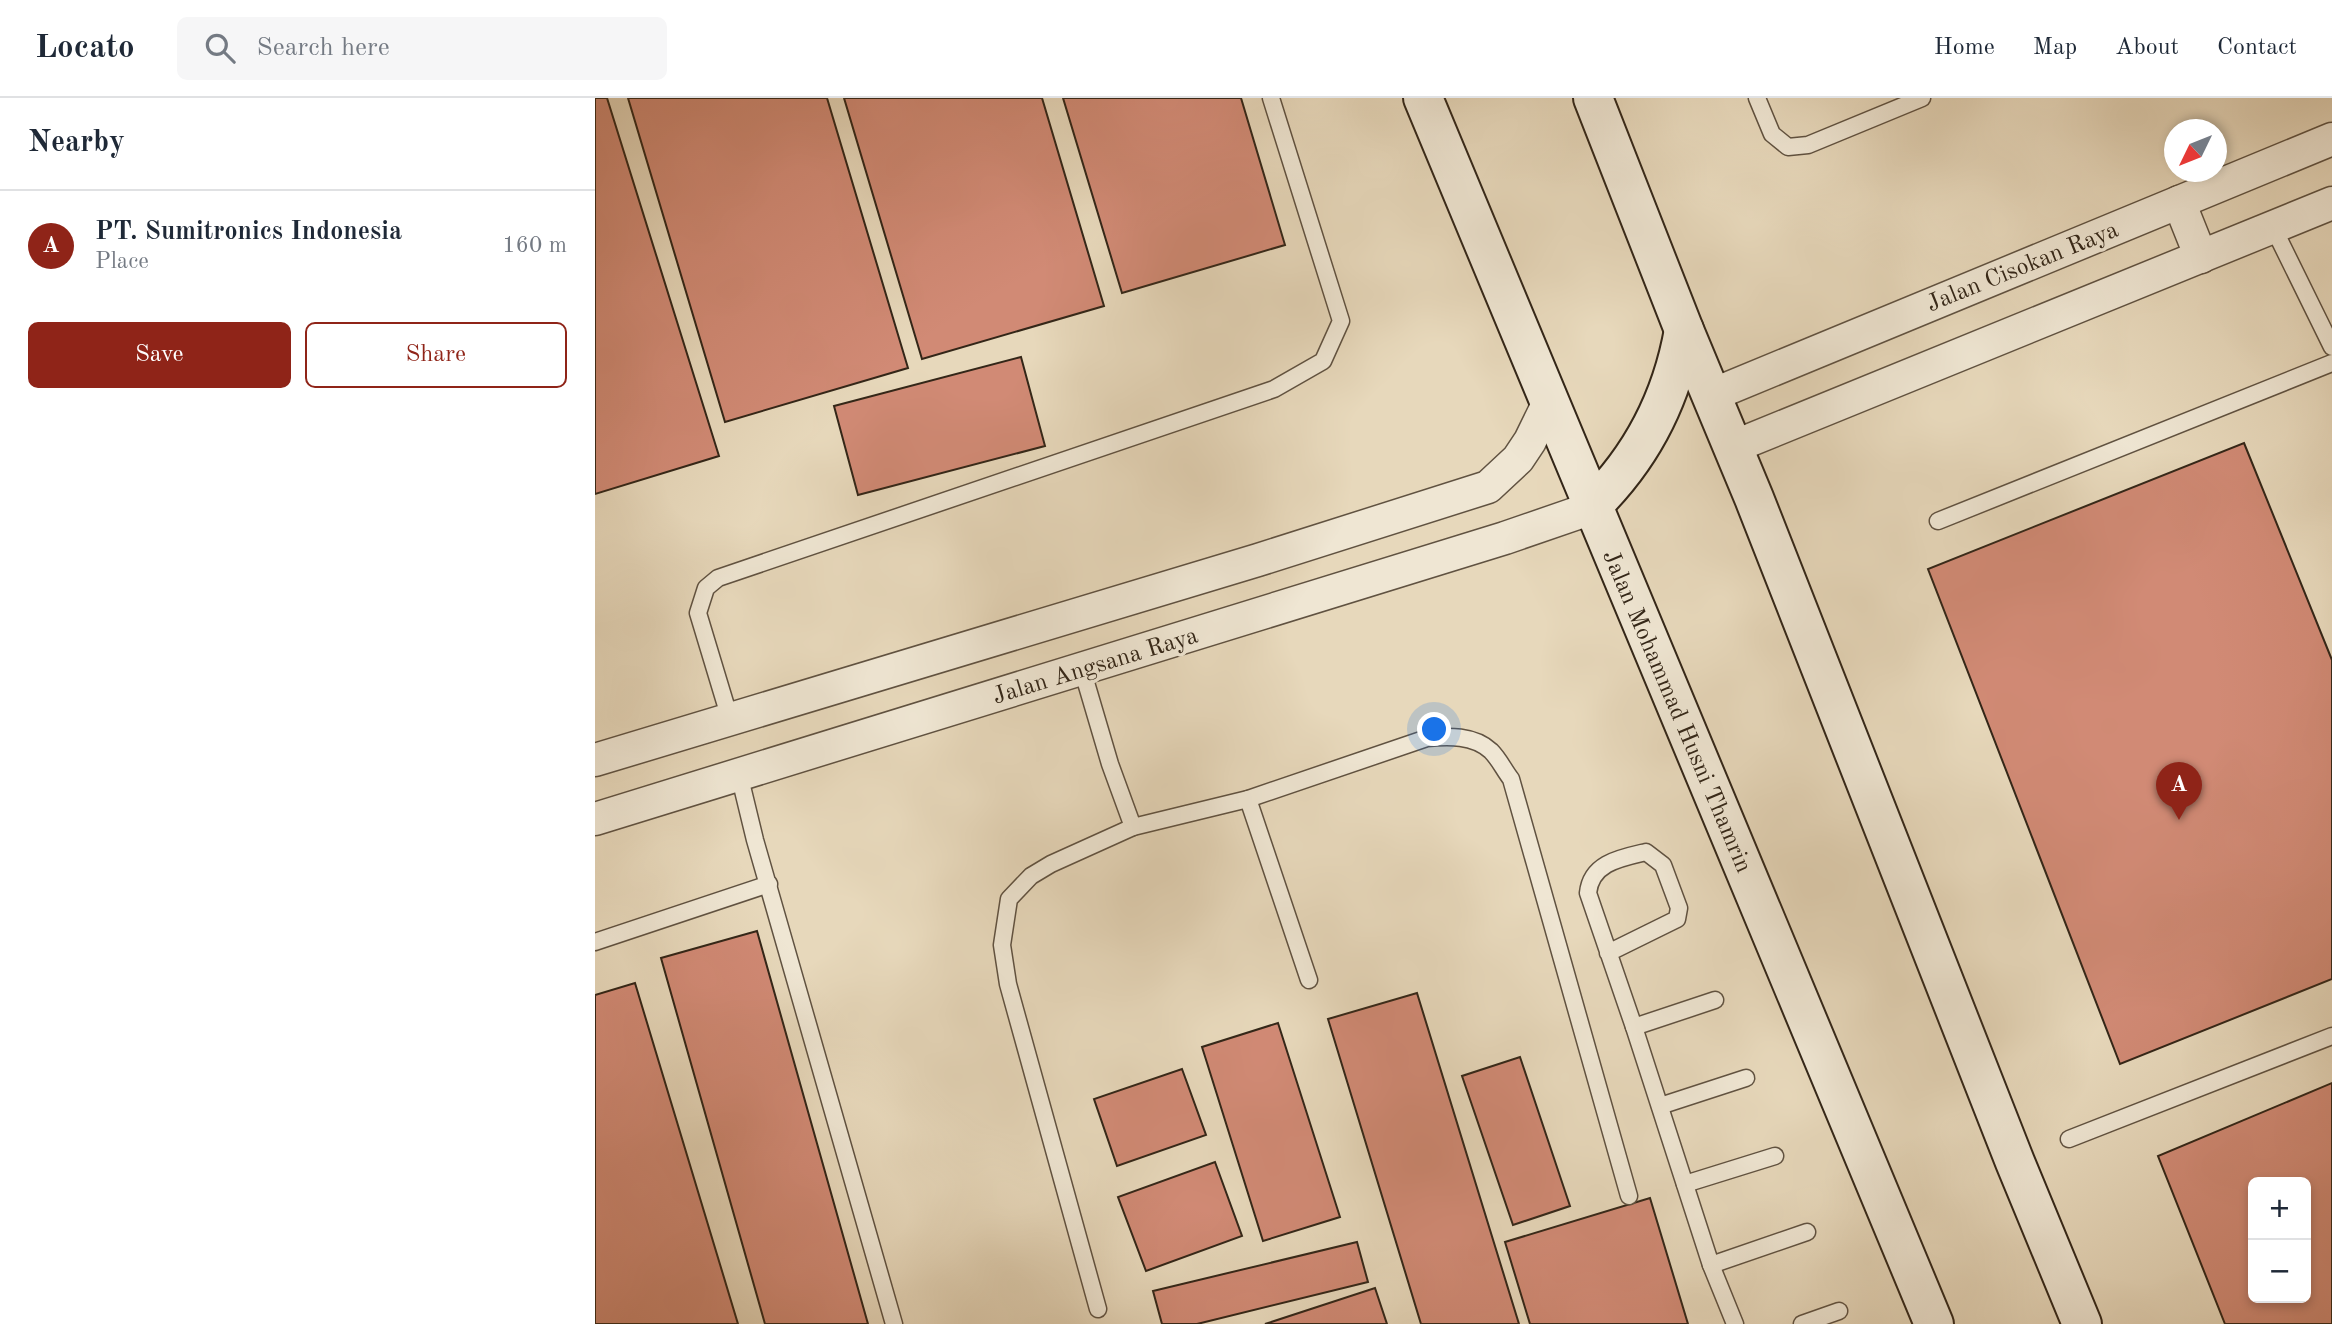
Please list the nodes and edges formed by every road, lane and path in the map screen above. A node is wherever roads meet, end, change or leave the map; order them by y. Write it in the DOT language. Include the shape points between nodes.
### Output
graph roads {
  1 [pos="1271,98"];
  2 [pos="1423,98"];
  3 [pos="1593,98"];
  4 [pos="1757,98"];
  5 [pos="1922,98"];
  6 [pos="2332,139"];
  7 [pos="2179,202"];
  8 [pos="2332,203"];
  9 [pos="2273,227"];
  10 [pos="2200,257"];
  11 [pos="1684,330"];
  12 [pos="2332,347"];
  13 [pos="2332,363"];
  14 [pos="1712,394"];
  15 [pos="1550,400"];
  16 [pos="1734,447"];
  17 [pos="1592,506"];
  18 [pos="1938,521"];
  19 [pos="1614,558"];
  20 [pos="1082,669"];
  21 [pos="730,719"];
  22 [pos="595,760"];
  23 [pos="739,774"];
  24 [pos="1248,799"];
  25 [pos="595,819"];
  26 [pos="1133,827"];
  27 [pos="769,884"];
  28 [pos="595,942"];
  29 [pos="1608,953"];
  30 [pos="1309,981"];
  31 [pos="1715,1000"];
  32 [pos="1634,1027"];
  33 [pos="2332,1036"];
  34 [pos="1746,1078"];
  35 [pos="1660,1106"];
  36 [pos="2069,1139"];
  37 [pos="1775,1156"];
  38 [pos="1685,1184"];
  39 [pos="1629,1196"];
  40 [pos="1807,1232"];
  41 [pos="1711,1265"];
  42 [pos="1098,1309"];
  43 [pos="1839,1311"];
  44 [pos="894,1324"];
  45 [pos="1735,1324"];
  46 [pos="1802,1324"];
  47 [pos="1934,1324"];
  48 [pos="2082,1324"];
  1 -- 21 [label="lane" via="1341,321 1323,361 1274,389 718,578 706,588 698,613"];
  2 -- 15 [label="street, Jalan Mohammad Husni Thamrin"];
  3 -- 11 [label="street"];
  4 -- 5 [label="lane" via="1772,134 1788,147 1808,145"];
  6 -- 7 [label="street, Jalan Cisokan Raya"];
  7 -- 10 [label="street"];
  7 -- 14 [label="street, Jalan Cisokan Raya"];
  8 -- 9 [label="street"];
  9 -- 10 [label="street"];
  9 -- 12 [label="lane"];
  10 -- 16 [label="street"];
  11 -- 14 [label="street"];
  11 -- 17 [label="street" via="1673,379 1653,425 1626,468"];
  13 -- 18 [label="lane"];
  14 -- 16 [label="street"];
  14 -- 19 [label="street" via="1665,431 1642,463 1625,499"];
  15 -- 17 [label="street, Jalan Mohammad Husni Thamrin"];
  15 -- 21 [label="street" via="1518,459 1488,487"];
  16 -- 48 [label="street"];
  17 -- 19 [label="street, Jalan Mohammad Husni Thamrin"];
  17 -- 20 [label="street, Jalan Angsana Raya" via="1505,538"];
  19 -- 47 [label="street, Jalan Mohammad Husni Thamrin"];
  20 -- 23 [label="street, Jalan Angsana Raya"];
  20 -- 26 [label="lane"];
  21 -- 22 [label="street"];
  23 -- 25 [label="street, Jalan Angsana Raya"];
  23 -- 27 [label="lane"];
  24 -- 26 [label="lane"];
  24 -- 30 [label="lane"];
  24 -- 39 [label="lane" via="1427,738 1475,741 1491,751 1511,779"];
  26 -- 42 [label="lane" via="1031,876 1009,899 1002,945 1008,984"];
  27 -- 28 [label="lane"];
  27 -- 44 [label="lane"];
  29 -- 29 [label="lane" via="1588,893 1589,881 1599,869 1621,857 1646,852 1663,865 1679,908 1677,919"];
  29 -- 32 [label="lane"];
  31 -- 32 [label="lane"];
  32 -- 35 [label="lane"];
  33 -- 36 [label="lane"];
  34 -- 35 [label="lane"];
  35 -- 38 [label="lane"];
  37 -- 38 [label="lane"];
  38 -- 41 [label="lane"];
  40 -- 41 [label="lane"];
  41 -- 45 [label="lane"];
  43 -- 46 [label="lane"];
}
